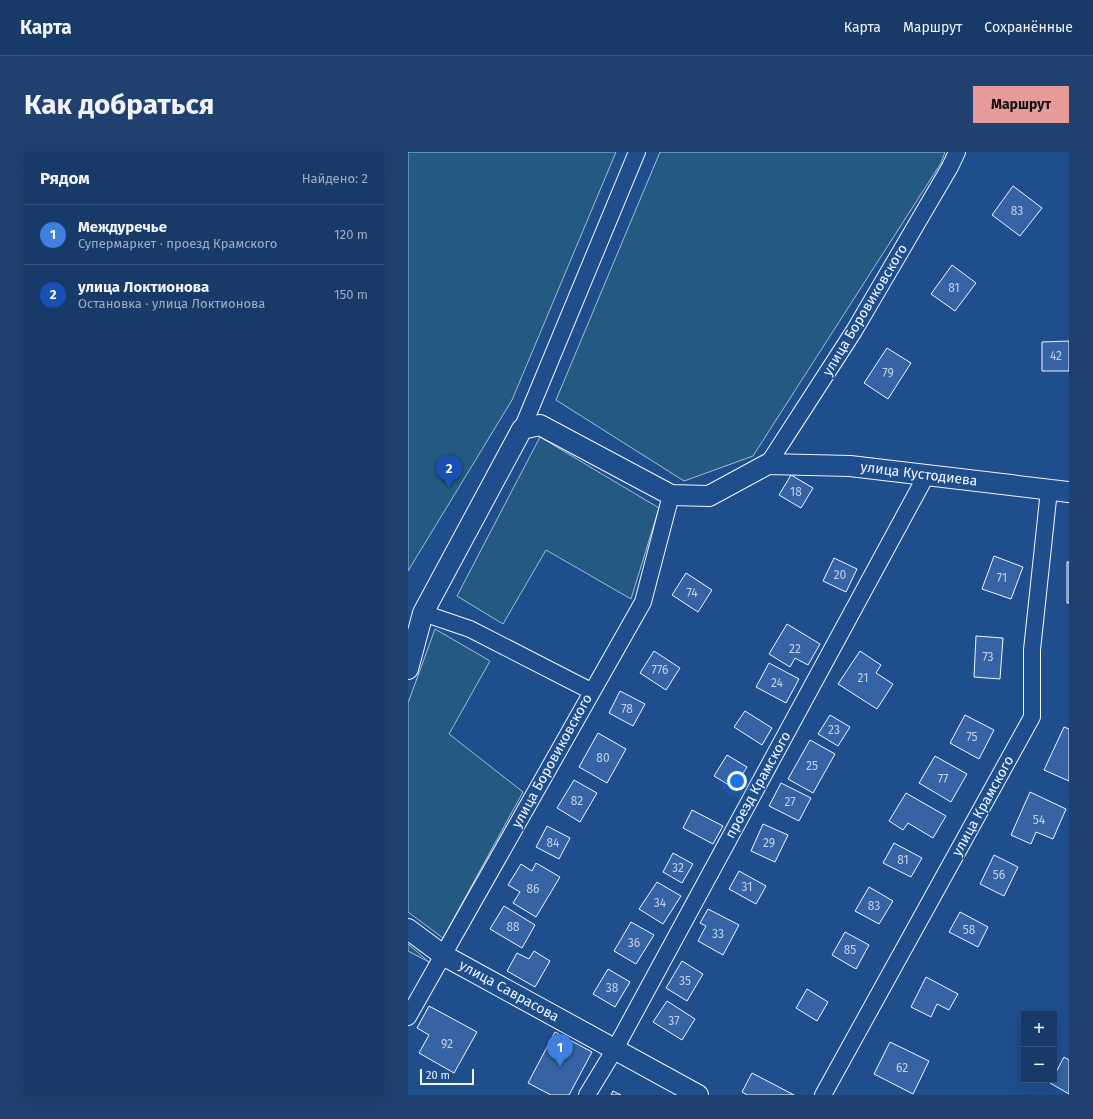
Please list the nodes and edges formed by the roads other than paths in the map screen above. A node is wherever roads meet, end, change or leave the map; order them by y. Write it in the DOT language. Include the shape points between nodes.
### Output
graph roads {
  1 [pos="637,152"];
  2 [pos="957,152"];
  3 [pos="522,429"];
  4 [pos="768,464"];
  5 [pos="927,474"];
  6 [pos="1049,490"];
  7 [pos="1069,492"];
  8 [pos="671,495"];
  9 [pos="415,610"];
  10 [pos="408,670"];
  11 [pos="591,691"];
  12 [pos="408,929"];
  13 [pos="443,954"];
  14 [pos="408,1017"];
  15 [pos="615,1049"];
  16 [pos="587,1095"];
  17 [pos="698,1095"];
  18 [pos="823,1095"];
  1 -- 3 [label="street"];
  2 -- 4 [label="street, улица Боровиковского" via="854,331"];
  3 -- 8 [label="street" via="540,425"];
  3 -- 9 [label="street"];
  4 -- 5 [label="street, улица Кустодиева" via="850,466"];
  4 -- 8 [label="street" via="709,496"];
  5 -- 6 [label="street, улица Кустодиева"];
  5 -- 15 [label="street, проезд Крамского"];
  6 -- 7 [label="street, улица Кустодиева"];
  6 -- 18 [label="street, улица Крамского" via="1032,650 1032,717"];
  8 -- 11 [label="street, улица Боровиковского" via="642,602"];
  9 -- 10 [label="street"];
  9 -- 11 [label="street" via="470,629"];
  11 -- 13 [label="street, улица Боровиковского"];
  12 -- 13 [label="street, улица Саврасова"];
  13 -- 14 [label="street, улица Боровиковского"];
  13 -- 15 [label="street, улица Саврасова"];
  15 -- 16 [label="street, проезд Крамского"];
  15 -- 17 [label="street, улица Саврасова"];
}
